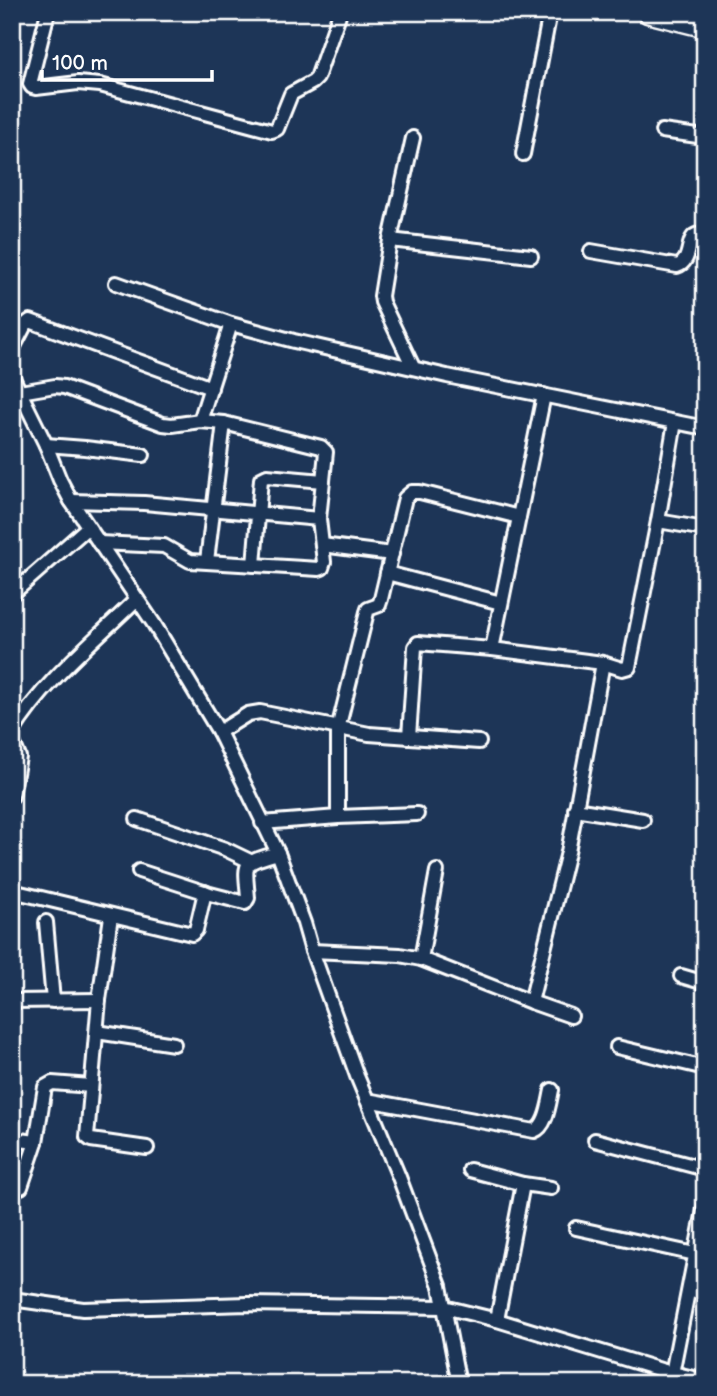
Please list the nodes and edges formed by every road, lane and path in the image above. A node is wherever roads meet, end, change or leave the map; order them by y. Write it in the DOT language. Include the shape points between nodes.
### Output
graph roads {
  1 [pos="48,12"];
  2 [pos="340,12"];
  3 [pos="550,12"];
  4 [pos="649,12"];
  5 [pos="705,26"];
  6 [pos="662,131"];
  7 [pos="705,137"];
  8 [pos="413,138"];
  9 [pos="523,154"];
  10 [pos="705,235"];
  11 [pos="390,240"];
  12 [pos="591,251"];
  13 [pos="531,256"];
  14 [pos="116,283"];
  15 [pos="231,324"];
  16 [pos="12,350"];
  17 [pos="413,368"];
  18 [pos="12,376"];
  19 [pos="211,388"];
  20 [pos="20,392"];
  21 [pos="544,396"];
  22 [pos="200,421"];
  23 [pos="675,422"];
  24 [pos="224,424"];
  25 [pos="705,428"];
  26 [pos="47,445"];
  27 [pos="143,455"];
  28 [pos="323,481"];
  29 [pos="71,501"];
  30 [pos="213,509"];
  31 [pos="258,513"];
  32 [pos="519,517"];
  33 [pos="319,519"];
  34 [pos="658,521"];
  35 [pos="88,527"];
  36 [pos="705,529"];
  37 [pos="99,543"];
  38 [pos="322,545"];
  39 [pos="392,554"];
  40 [pos="207,562"];
  41 [pos="254,565"];
  42 [pos="387,573"];
  43 [pos="12,594"];
  44 [pos="137,599"];
  45 [pos="501,603"];
  46 [pos="492,649"];
  47 [pos="603,663"];
  48 [pos="338,729"];
  49 [pos="219,732"];
  50 [pos="12,733"];
  51 [pos="409,737"];
  52 [pos="12,740"];
  53 [pos="479,742"];
  54 [pos="12,796"];
  55 [pos="575,808"];
  56 [pos="417,814"];
  57 [pos="338,817"];
  58 [pos="137,819"];
  59 [pos="643,820"];
  60 [pos="262,823"];
  61 [pos="278,853"];
  62 [pos="250,861"];
  63 [pos="139,871"];
  64 [pos="437,871"];
  65 [pos="12,891"];
  66 [pos="205,892"];
  67 [pos="111,916"];
  68 [pos="46,922"];
  69 [pos="312,951"];
  70 [pos="421,959"];
  71 [pos="681,976"];
  72 [pos="705,983"];
  73 [pos="12,1000"];
  74 [pos="53,1000"];
  75 [pos="99,1000"];
  76 [pos="531,1002"];
  77 [pos="571,1016"];
  78 [pos="97,1032"];
  79 [pos="174,1044"];
  80 [pos="617,1046"];
  81 [pos="705,1068"];
  82 [pos="91,1086"];
  83 [pos="552,1090"];
  84 [pos="368,1100"];
  85 [pos="12,1139"];
  86 [pos="595,1140"];
  87 [pos="36,1142"];
  88 [pos="147,1147"];
  89 [pos="705,1169"];
  90 [pos="470,1170"];
  91 [pos="523,1184"];
  92 [pos="21,1187"];
  93 [pos="551,1188"];
  94 [pos="705,1205"];
  95 [pos="576,1228"];
  96 [pos="695,1254"];
  97 [pos="689,1291"];
  98 [pos="705,1293"];
  99 [pos="12,1299"];
  100 [pos="444,1307"];
  101 [pos="497,1320"];
  102 [pos="671,1378"];
  103 [pos="705,1381"];
  104 [pos="459,1384"];
  1 -- 2 [label="street" via="32,87 100,85 274,131 291,94 317,78"];
  3 -- 9 [label="street"];
  4 -- 5 [label="highway"];
  6 -- 7 [label="street"];
  8 -- 11 [label="street"];
  10 -- 12 [label="street" via="694,235 687,260 677,266"];
  11 -- 13 [label="street"];
  11 -- 17 [label="street" via="382,302"];
  14 -- 15 [label="street"];
  15 -- 17 [label="street"];
  15 -- 19 [label="street"];
  16 -- 19 [label="street" via="30,321"];
  17 -- 21 [label="street"];
  18 -- 20 [label="street"];
  19 -- 22 [label="street"];
  20 -- 22 [label="street" via="64,387 163,424"];
  20 -- 26 [label="street"];
  21 -- 23 [label="street"];
  21 -- 32 [label="street"];
  22 -- 24 [label="street"];
  23 -- 25 [label="street"];
  23 -- 34 [label="street"];
  24 -- 28 [label="street" via="325,448"];
  24 -- 30 [label="street"];
  26 -- 27 [label="street"];
  26 -- 29 [label="street"];
  28 -- 31 [label="street" via="264,477"];
  28 -- 33 [label="street"];
  29 -- 30 [label="street"];
  29 -- 35 [label="street"];
  30 -- 31 [label="street"];
  30 -- 40 [label="street"];
  31 -- 33 [label="street"];
  31 -- 41 [label="street"];
  32 -- 39 [label="street" via="412,492 405,498"];
  32 -- 45 [label="street"];
  33 -- 38 [label="street"];
  34 -- 36 [label="street"];
  34 -- 47 [label="street" via="629,667"];
  35 -- 37 [label="street"];
  35 -- 43 [label="street"];
  37 -- 40 [label="street" via="164,546 190,561"];
  37 -- 44 [label="street"];
  38 -- 39 [label="street"];
  38 -- 41 [label="street" via="323,568"];
  39 -- 42 [label="street"];
  40 -- 41 [label="street"];
  42 -- 45 [label="street"];
  42 -- 48 [label="street" via="379,605 367,612"];
  44 -- 49 [label="street"];
  44 -- 50 [label="street" via="65,668"];
  45 -- 46 [label="street"];
  46 -- 47 [label="street"];
  46 -- 51 [label="street" via="418,643"];
  47 -- 55 [label="street"];
  48 -- 49 [label="street" via="253,712"];
  48 -- 51 [label="street"];
  48 -- 57 [label="street"];
  49 -- 60 [label="street"];
  51 -- 53 [label="street"];
  52 -- 54 [label="street" via="19,757"];
  55 -- 59 [label="street"];
  55 -- 76 [label="street"];
  56 -- 57 [label="street"];
  57 -- 60 [label="street"];
  58 -- 62 [label="street"];
  60 -- 61 [label="street"];
  61 -- 62 [label="street"];
  61 -- 69 [label="street"];
  62 -- 66 [label="street" via="245,903"];
  63 -- 66 [label="street"];
  64 -- 70 [label="street"];
  65 -- 67 [label="street"];
  66 -- 67 [label="street" via="192,934"];
  67 -- 75 [label="street"];
  68 -- 74 [label="street"];
  69 -- 70 [label="street"];
  69 -- 84 [label="street"];
  70 -- 76 [label="street"];
  71 -- 72 [label="street"];
  73 -- 74 [label="street"];
  74 -- 75 [label="street"];
  75 -- 78 [label="street"];
  76 -- 77 [label="street"];
  78 -- 79 [label="street"];
  78 -- 82 [label="street"];
  80 -- 81 [label="street"];
  82 -- 87 [label="street" via="52,1083 45,1087"];
  82 -- 88 [label="street" via="87,1137"];
  83 -- 84 [label="street" via="543,1124 534,1131"];
  84 -- 100 [label="street"];
  85 -- 87 [label="street"];
  86 -- 89 [label="street"];
  87 -- 92 [label="street"];
  90 -- 91 [label="street"];
  91 -- 93 [label="street"];
  91 -- 101 [label="street"];
  94 -- 96 [label="street"];
  95 -- 96 [label="street"];
  96 -- 97 [label="street"];
  97 -- 98 [label="street"];
  97 -- 102 [label="street"];
  99 -- 100 [label="street" via="83,1309 248,1304"];
  100 -- 101 [label="street"];
  100 -- 104 [label="street"];
  101 -- 102 [label="street"];
  102 -- 103 [label="street"];
}
